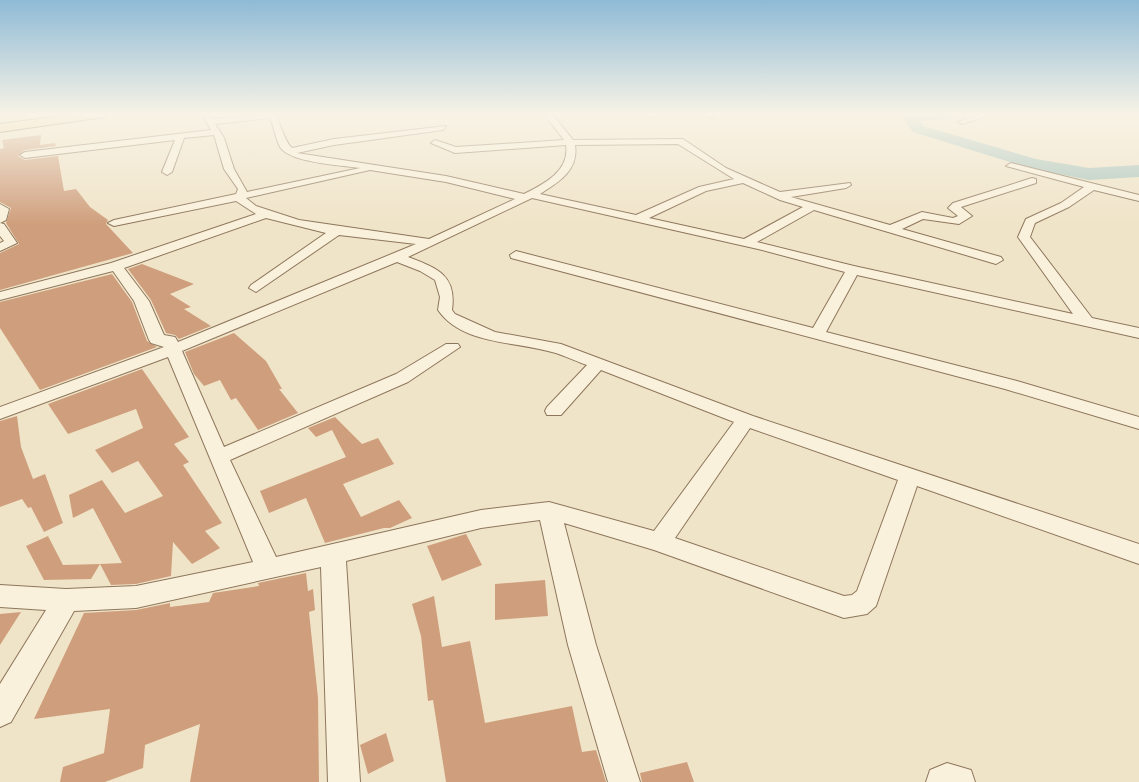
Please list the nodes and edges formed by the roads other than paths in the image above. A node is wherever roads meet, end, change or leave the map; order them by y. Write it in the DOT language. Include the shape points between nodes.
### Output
graph roads {
  1 [pos="62,150"];
  2 [pos="175,150"];
  3 [pos="223,150"];
  4 [pos="569,150"];
  5 [pos="692,150"];
  6 [pos="289,151"];
  7 [pos="25,155"];
  8 [pos="1011,166"];
  9 [pos="374,168"];
  10 [pos="167,172"];
  11 [pos="743,180"];
  12 [pos="1032,181"];
  13 [pos="846,185"];
  14 [pos="1092,187"];
  15 [pos="242,195"];
  16 [pos="777,195"];
  17 [pos="528,196"];
  18 [pos="1139,198"];
  19 [pos="0,207"];
  20 [pos="812,207"];
  21 [pos="267,214"];
  22 [pos="0,220"];
  23 [pos="635,220"];
  24 [pos="114,224"];
  25 [pos="0,227"];
  26 [pos="891,229"];
  27 [pos="338,230"];
  28 [pos="429,242"];
  29 [pos="746,243"];
  30 [pos="0,247"];
  31 [pos="516,255"];
  32 [pos="395,257"];
  33 [pos="996,260"];
  34 [pos="116,266"];
  35 [pos="853,270"];
  36 [pos="256,288"];
  37 [pos="0,296"];
  38 [pos="1087,322"];
  39 [pos="1139,333"];
  40 [pos="817,334"];
  41 [pos="452,347"];
  42 [pos="173,349"];
  43 [pos="597,364"];
  44 [pos="554,411"];
  45 [pos="0,413"];
  46 [pos="746,420"];
  47 [pos="1139,423"];
  48 [pos="218,457"];
  49 [pos="910,476"];
  50 [pos="549,510"];
  51 [pos="659,542"];
  52 [pos="1139,554"];
  53 [pos="333,555"];
  54 [pos="268,567"];
  55 [pos="0,596"];
  56 [pos="66,600"];
  57 [pos="0,712"];
  58 [pos="344,782"];
  59 [pos="624,782"];
  60 [pos="942,782"];
  61 [pos="959,782"];
  1 -- 7 [label="street"];
  2 -- 10 [label="street"];
  3 -- 15 [label="street" via="229,169 243,189"];
  4 -- 17 [label="street" via="565,171"];
  5 -- 11 [label="street"];
  6 -- 9 [label="street" via="298,156"];
  8 -- 14 [label="street"];
  9 -- 15 [label="street"];
  9 -- 17 [label="street"];
  11 -- 16 [label="street"];
  11 -- 23 [label="street" via="703,189"];
  12 -- 26 [label="street" via="957,206 954,208 966,216 955,222 922,215"];
  13 -- 16 [label="street"];
  14 -- 18 [label="street"];
  14 -- 38 [label="street" via="1030,221 1024,237"];
  15 -- 21 [label="street" via="242,202"];
  15 -- 24 [label="street"];
  16 -- 20 [label="street"];
  17 -- 23 [label="street"];
  17 -- 28 [label="street"];
  19 -- 22 [label="street"];
  20 -- 26 [label="street"];
  20 -- 29 [label="street"];
  21 -- 27 [label="street"];
  21 -- 34 [label="street"];
  23 -- 29 [label="street"];
  25 -- 30 [label="street" via="11,243"];
  26 -- 33 [label="street"];
  27 -- 28 [label="street"];
  27 -- 36 [label="street"];
  28 -- 32 [label="street"];
  29 -- 35 [label="street"];
  31 -- 40 [label="street"];
  32 -- 42 [label="street" via="285,306"];
  32 -- 43 [label="street" via="441,278 447,297 445,310 450,317 491,336 542,344"];
  34 -- 37 [label="street"];
  34 -- 42 [label="street" via="145,304 157,340 169,340"];
  35 -- 38 [label="street"];
  35 -- 40 [label="street"];
  38 -- 39 [label="street"];
  40 -- 47 [label="street"];
  41 -- 48 [label="street" via="402,378"];
  42 -- 45 [label="street"];
  42 -- 48 [label="street"];
  43 -- 44 [label="street"];
  43 -- 46 [label="street"];
  46 -- 49 [label="street"];
  46 -- 51 [label="street"];
  48 -- 54 [label="street"];
  49 -- 51 [label="street" via="867,598 858,606 844,607"];
  49 -- 52 [label="street"];
  50 -- 51 [label="street"];
  50 -- 53 [label="street" via="481,519"];
  50 -- 59 [label="street" via="582,645"];
  53 -- 54 [label="street"];
  53 -- 58 [label="street"];
  54 -- 56 [label="street" via="136,597"];
  55 -- 56 [label="street"];
  56 -- 57 [label="street"];
  60 -- 61 [label="street"];
}
